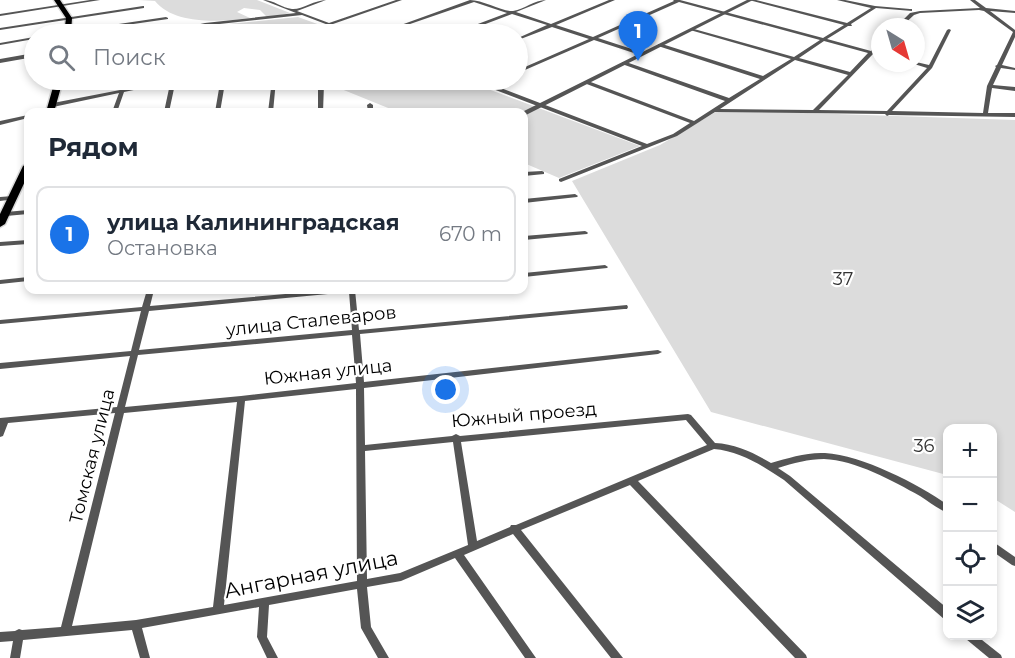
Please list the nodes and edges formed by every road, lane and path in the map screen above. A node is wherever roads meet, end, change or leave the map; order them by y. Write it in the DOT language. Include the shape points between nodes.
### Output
graph roads {
  1 [pos="98,0"];
  2 [pos="265,0"];
  3 [pos="324,0"];
  4 [pos="400,0"];
  5 [pos="474,0"];
  6 [pos="544,0"];
  7 [pos="612,0"];
  8 [pos="676,0"];
  9 [pos="751,0"];
  10 [pos="839,0"];
  11 [pos="972,0"];
  12 [pos="60,3"];
  13 [pos="143,7"];
  14 [pos="875,7"];
  15 [pos="292,11"];
  16 [pos="986,11"];
  17 [pos="911,12"];
  18 [pos="1015,12"];
  19 [pos="513,13"];
  20 [pos="303,14"];
  21 [pos="726,14"];
  22 [pos="0,15"];
  23 [pos="69,18"];
  24 [pos="166,18"];
  25 [pos="906,18"];
  26 [pos="31,24"];
  27 [pos="69,24"];
  28 [pos="130,24"];
  29 [pos="216,24"];
  30 [pos="329,24"];
  31 [pos="406,24"];
  32 [pos="483,24"];
  33 [pos="24,25"];
  34 [pos="551,25"];
  35 [pos="850,25"];
  36 [pos="0,29"];
  37 [pos="692,30"];
  38 [pos="949,30"];
  39 [pos="1015,32"];
  40 [pos="528,35"];
  41 [pos="593,38"];
  42 [pos="24,40"];
  43 [pos="824,41"];
  44 [pos="0,44"];
  45 [pos="660,45"];
  46 [pos="1005,48"];
  47 [pos="1015,50"];
  48 [pos="870,53"];
  49 [pos="642,54"];
  50 [pos="24,57"];
  51 [pos="793,58"];
  52 [pos="0,62"];
  53 [pos="624,63"];
  54 [pos="925,66"];
  55 [pos="997,66"];
  56 [pos="528,67"];
  57 [pos="930,67"];
  58 [pos="1015,69"];
  59 [pos="851,74"];
  60 [pos="764,78"];
  61 [pos="586,82"];
  62 [pos="990,86"];
  63 [pos="1015,89"];
  64 [pos="56,90"];
  65 [pos="123,90"];
  66 [pos="171,90"];
  67 [pos="222,90"];
  68 [pos="273,90"];
  69 [pos="321,90"];
  70 [pos="502,90"];
  71 [pos="728,100"];
  72 [pos="541,105"];
  73 [pos="51,108"];
  74 [pos="55,108"];
  75 [pos="116,108"];
  76 [pos="168,108"];
  77 [pos="219,108"];
  78 [pos="270,108"];
  79 [pos="321,108"];
  80 [pos="714,110"];
  81 [pos="528,112"];
  82 [pos="814,112"];
  83 [pos="887,114"];
  84 [pos="985,114"];
  85 [pos="1015,115"];
  86 [pos="24,118"];
  87 [pos="0,123"];
  88 [pos="695,123"];
  89 [pos="647,146"];
  90 [pos="542,173"];
  91 [pos="528,174"];
  92 [pos="24,180"];
  93 [pos="561,180"];
  94 [pos="575,196"];
  95 [pos="13,198"];
  96 [pos="0,199"];
  97 [pos="528,201"];
  98 [pos="24,212"];
  99 [pos="6,214"];
  100 [pos="0,224"];
  101 [pos="585,233"];
  102 [pos="528,238"];
  103 [pos="24,242"];
  104 [pos="0,244"];
  105 [pos="605,267"];
  106 [pos="528,275"];
  107 [pos="24,279"];
  108 [pos="0,282"];
  109 [pos="149,294"];
  110 [pos="308,294"];
  111 [pos="351,294"];
  112 [pos="624,307"];
  113 [pos="145,309"];
  114 [pos="0,322"];
  115 [pos="356,331"];
  116 [pos="658,352"];
  117 [pos="132,355"];
  118 [pos="0,366"];
  119 [pos="360,386"];
  120 [pos="242,399"];
  121 [pos="120,411"];
  122 [pos="2,421"];
  123 [pos="0,434"];
  124 [pos="456,437"];
  125 [pos="713,446"];
  126 [pos="362,448"];
  127 [pos="770,467"];
  128 [pos="631,480"];
  129 [pos="943,506"];
  130 [pos="514,528"];
  131 [pos="473,546"];
  132 [pos="997,548"];
  133 [pos="457,553"];
  134 [pos="1015,562"];
  135 [pos="362,585"];
  136 [pos="264,603"];
  137 [pos="218,610"];
  138 [pos="943,612"];
  139 [pos="136,625"];
  140 [pos="66,629"];
  141 [pos="19,634"];
  142 [pos="0,638"];
  143 [pos="975,640"];
  144 [pos="15,658"];
  145 [pos="145,658"];
  146 [pos="273,658"];
  147 [pos="384,658"];
  148 [pos="531,658"];
  149 [pos="618,658"];
  150 [pos="802,658"];
  151 [pos="997,658"];
  1 -- 12 [label="street"];
  2 -- 15 [label="street"];
  3 -- 15 [label="street"];
  4 -- 30 [label="street"];
  5 -- 19 [label="street"];
  5 -- 31 [label="street"];
  6 -- 19 [label="street"];
  7 -- 34 [label="street"];
  8 -- 21 [label="street"];
  8 -- 41 [label="street"];
  9 -- 21 [label="street"];
  9 -- 35 [label="street"];
  10 -- 14 [label="street"];
  11 -- 16 [label="street"];
  12 -- 22 [label="street"];
  12 -- 23 [label="main road"];
  13 -- 23 [label="street"];
  14 -- 17 [label="street"];
  14 -- 35 [label="street"];
  15 -- 20 [label="street"];
  16 -- 17 [label="street"];
  16 -- 18 [label="street"];
  16 -- 39 [label="street"];
  17 -- 25 [label="street"];
  19 -- 32 [label="street"];
  19 -- 34 [label="street"];
  20 -- 29 [label="street"];
  20 -- 30 [label="street"];
  21 -- 37 [label="street"];
  21 -- 43 [label="street"];
  23 -- 26 [label="street"];
  23 -- 27 [label="main road"];
  24 -- 28 [label="street"];
  33 -- 36 [label="street"];
  34 -- 40 [label="street"];
  34 -- 41 [label="street"];
  35 -- 43 [label="street"];
  37 -- 45 [label="street"];
  37 -- 51 [label="street"];
  38 -- 57 [label="street"];
  39 -- 46 [label="street"];
  41 -- 49 [label="street"];
  41 -- 56 [label="street"];
  42 -- 44 [label="street"];
  43 -- 48 [label="street"];
  43 -- 51 [label="street"];
  45 -- 49 [label="street"];
  45 -- 60 [label="street"];
  46 -- 47 [label="street"];
  46 -- 55 [label="street"];
  48 -- 59 [label="street"];
  49 -- 53 [label="street"];
  50 -- 52 [label="street"];
  51 -- 59 [label="street"];
  51 -- 60 [label="street"];
  53 -- 61 [label="street"];
  53 -- 71 [label="street"];
  54 -- 57 [label="street"];
  55 -- 58 [label="street"];
  55 -- 62 [label="street"];
  57 -- 83 [label="street"];
  59 -- 82 [label="street"];
  60 -- 71 [label="street"];
  61 -- 72 [label="street"];
  61 -- 88 [label="street"];
  62 -- 63 [label="street"];
  62 -- 84 [label="street"];
  64 -- 73 [label="main road"];
  65 -- 74 [label="street"];
  65 -- 75 [label="street"];
  66 -- 76 [label="street"];
  67 -- 77 [label="street"];
  68 -- 78 [label="street"];
  69 -- 79 [label="street"];
  70 -- 72 [label="street"];
  71 -- 80 [label="street"];
  72 -- 81 [label="street"];
  72 -- 89 [label="street"];
  80 -- 82 [label="street"];
  80 -- 88 [label="street"];
  82 -- 83 [label="street"];
  83 -- 84 [label="street"];
  84 -- 85 [label="street"];
  86 -- 87 [label="street"];
  88 -- 89 [label="street"];
  89 -- 93 [label="street"];
  90 -- 91 [label="street"];
  92 -- 95 [label="main road"];
  94 -- 97 [label="street"];
  95 -- 96 [label="street"];
  95 -- 99 [label="main road"];
  98 -- 99 [label="street"];
  99 -- 100 [label="main road"];
  101 -- 102 [label="street"];
  103 -- 104 [label="street"];
  105 -- 106 [label="street"];
  107 -- 108 [label="street"];
  109 -- 113 [label="street, Томская улица"];
  110 -- 113 [label="street"];
  111 -- 115 [label="street"];
  112 -- 115 [label="street, улица Сталеваров"];
  113 -- 114 [label="street"];
  113 -- 117 [label="street, Томская улица"];
  115 -- 117 [label="street, улица Сталеваров"];
  115 -- 119 [label="street"];
  116 -- 119 [label="street, Южная улица"];
  117 -- 118 [label="street, улица Сталеваров"];
  117 -- 121 [label="street, Томская улица"];
  119 -- 120 [label="street, Южная улица"];
  119 -- 126 [label="street"];
  120 -- 121 [label="street, Южная улица"];
  120 -- 137 [label="street"];
  121 -- 122 [label="street, Южная улица"];
  121 -- 140 [label="street, Томская улица"];
  122 -- 123 [label="street"];
  124 -- 125 [label="street, Южный проезд" via="688,417"];
  124 -- 126 [label="street, Южный проезд"];
  124 -- 131 [label="street"];
  125 -- 127 [label="street" via="723,446"];
  125 -- 128 [label="street, Ангарная улица"];
  126 -- 135 [label="street"];
  127 -- 129 [label="street" via="810,457 850,460"];
  127 -- 138 [label="street"];
  128 -- 130 [label="street, Ангарная улица"];
  128 -- 150 [label="street"];
  130 -- 131 [label="street, Ангарная улица"];
  130 -- 149 [label="street"];
  131 -- 133 [label="street, Ангарная улица"];
  132 -- 134 [label="street"];
  133 -- 135 [label="street, Ангарная улица" via="401,577"];
  133 -- 148 [label="street"];
  135 -- 136 [label="street, Ангарная улица"];
  135 -- 147 [label="street" via="366,628"];
  136 -- 137 [label="street, Ангарная улица"];
  136 -- 146 [label="street" via="262,637"];
  137 -- 139 [label="street, Ангарная улица"];
  139 -- 140 [label="street, Ангарная улица"];
  139 -- 145 [label="street"];
  140 -- 141 [label="street, Ангарная улица"];
  141 -- 142 [label="street, Ангарная улица"];
  141 -- 144 [label="street"];
  143 -- 151 [label="street"];
}
